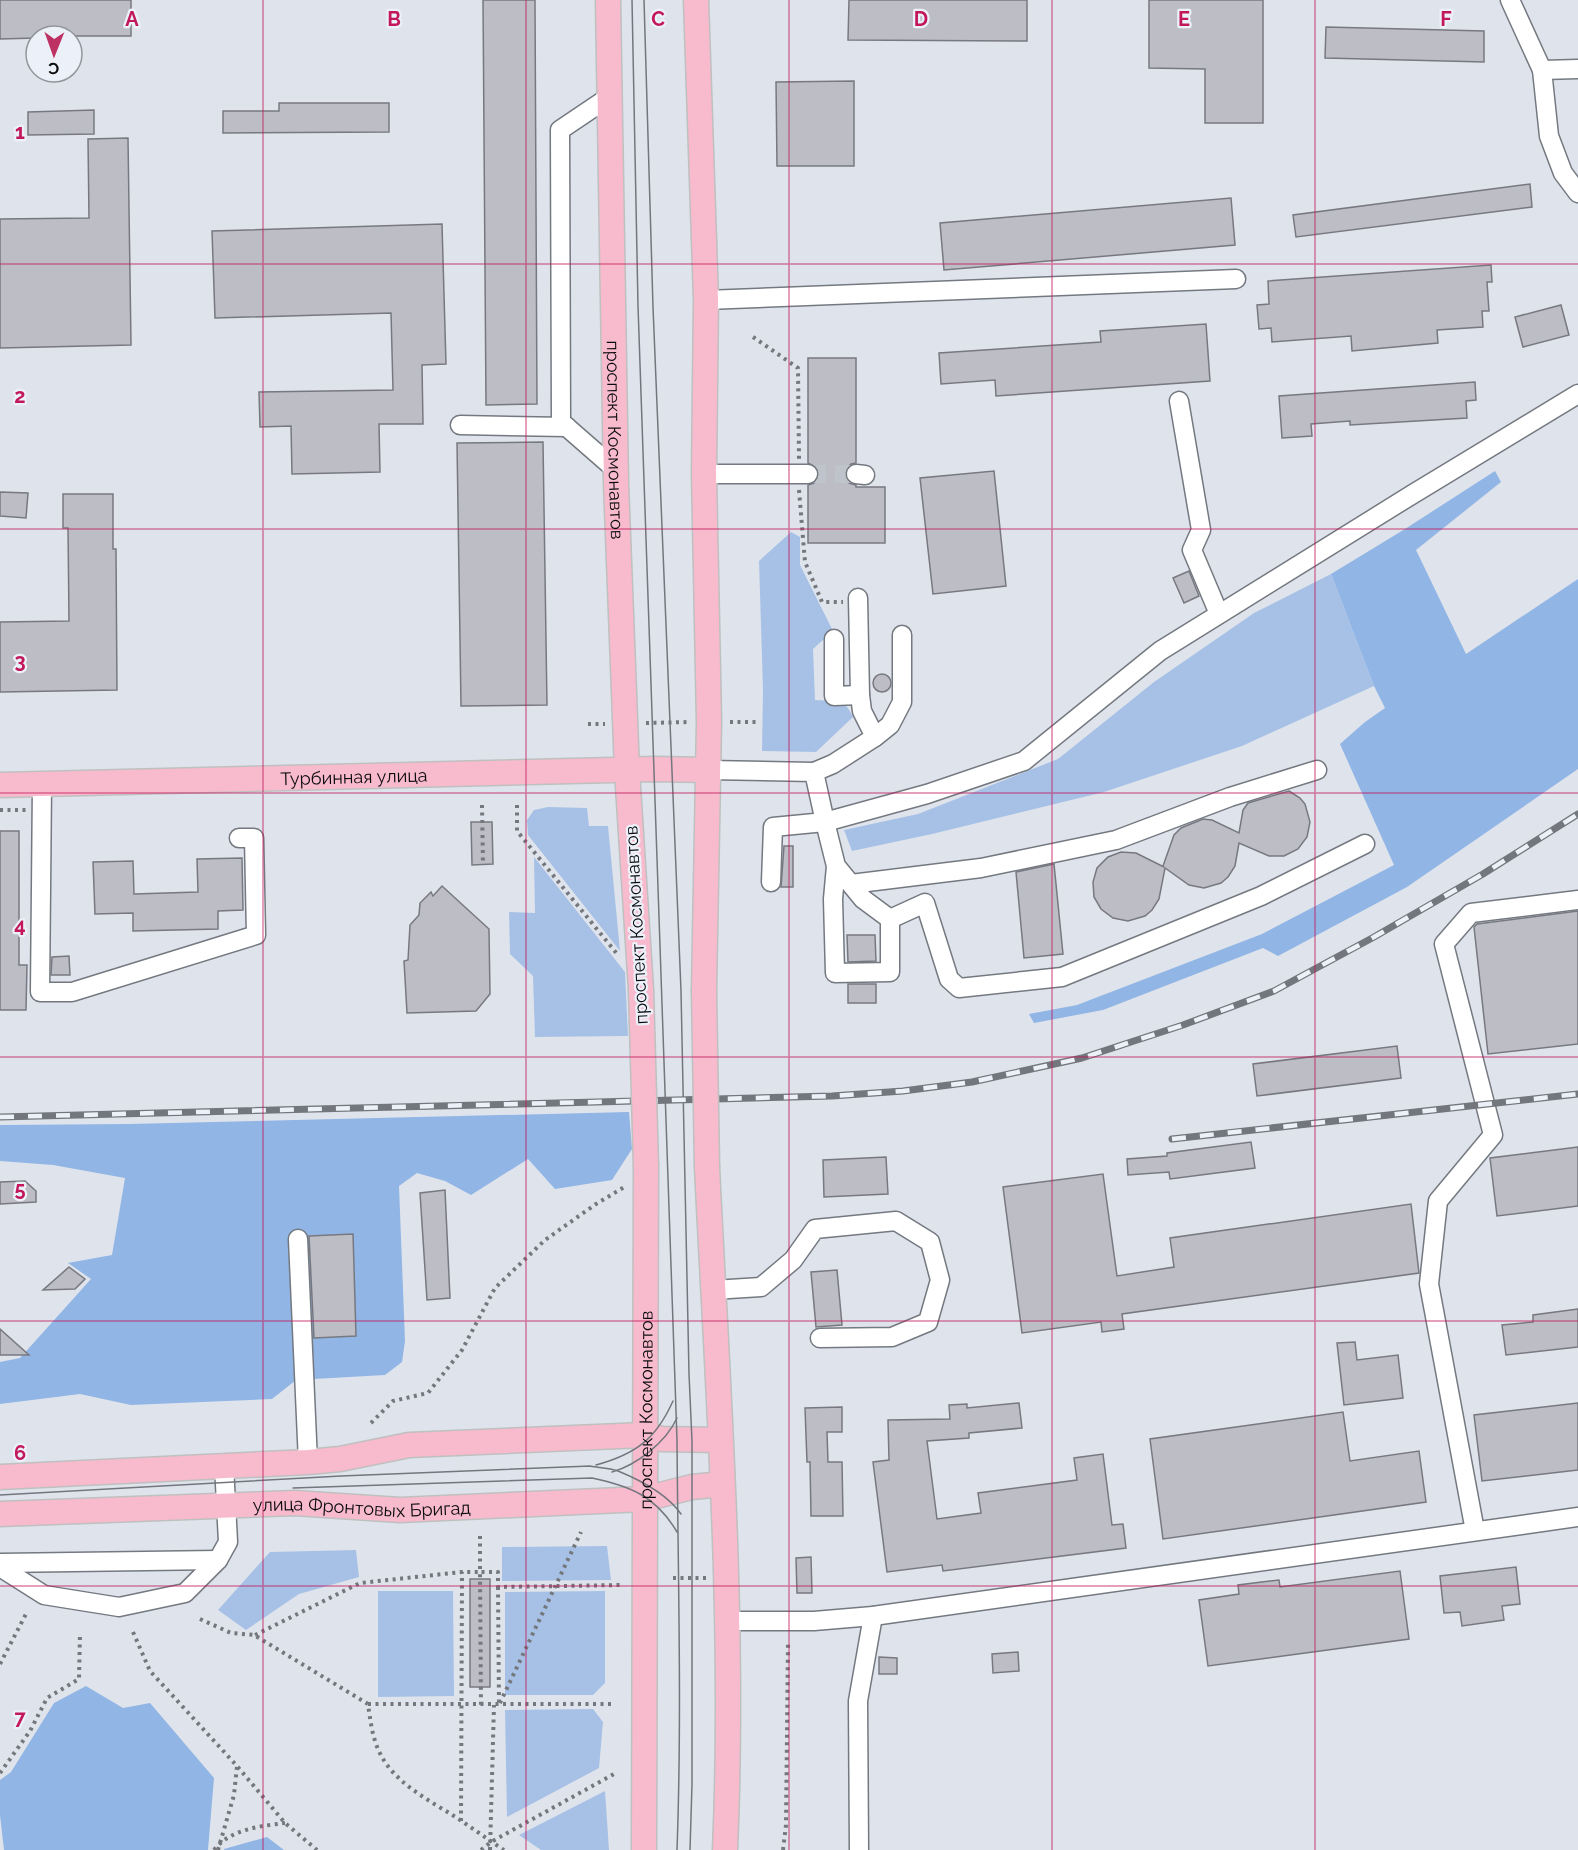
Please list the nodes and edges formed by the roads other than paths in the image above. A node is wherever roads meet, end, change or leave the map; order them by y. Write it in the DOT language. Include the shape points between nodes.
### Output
graph roads {
  1 [pos="608,0"];
  2 [pos="696,0"];
  3 [pos="1510,0"];
  4 [pos="1578,69"];
  5 [pos="1542,70"];
  6 [pos="609,97"];
  7 [pos="1571,170"];
  8 [pos="1578,193"];
  9 [pos="1236,279"];
  10 [pos="706,300"];
  11 [pos="1578,394"];
  12 [pos="1179,401"];
  13 [pos="460,425"];
  14 [pos="567,427"];
  15 [pos="616,470"];
  16 [pos="704,474"];
  17 [pos="808,474"];
  18 [pos="858,598"];
  19 [pos="1219,614"];
  20 [pos="1182,615"];
  21 [pos="1191,632"];
  22 [pos="902,635"];
  23 [pos="834,639"];
  24 [pos="860,695"];
  25 [pos="875,737"];
  26 [pos="708,770"];
  27 [pos="1317,770"];
  28 [pos="627,771"];
  29 [pos="814,772"];
  30 [pos="42,784"];
  31 [pos="0,785"];
  32 [pos="825,822"];
  33 [pos="239,838"];
  34 [pos="1365,844"];
  35 [pos="836,866"];
  36 [pos="771,882"];
  37 [pos="851,884"];
  38 [pos="1578,900"];
  39 [pos="890,919"];
  40 [pos="298,1239"];
  41 [pos="713,1290"];
  42 [pos="820,1338"];
  43 [pos="644,1435"];
  44 [pos="720,1440"];
  45 [pos="308,1462"];
  46 [pos="224,1466"];
  47 [pos="0,1477"];
  48 [pos="722,1484"];
  49 [pos="644,1499"];
  50 [pos="226,1505"];
  51 [pos="0,1514"];
  52 [pos="1578,1517"];
  53 [pos="1475,1531"];
  54 [pos="218,1560"];
  55 [pos="0,1565"];
  56 [pos="873,1616"];
  57 [pos="727,1621"];
  58 [pos="644,1850"];
  59 [pos="725,1850"];
  60 [pos="859,1850"];
  1 -- 6 [label="main road, проспект Космонавтов"];
  2 -- 10 [label="main road"];
  3 -- 5 [label="street"];
  4 -- 5 [label="street"];
  5 -- 7 [label="street" via="1549,136"];
  6 -- 14 [label="street" via="560,130 561,422"];
  6 -- 15 [label="main road, проспект Космонавтов"];
  7 -- 8 [label="street"];
  9 -- 10 [label="street"];
  10 -- 16 [label="main road"];
  11 -- 19 [label="street"];
  12 -- 19 [label="street" via="1200,530 1192,550"];
  13 -- 14 [label="street"];
  14 -- 15 [label="street"];
  15 -- 28 [label="main road, проспект Космонавтов"];
  16 -- 17 [label="street"];
  16 -- 26 [label="main road"];
  18 -- 24 [label="street"];
  19 -- 21 [label="street"];
  20 -- 21 [label="street"];
  21 -- 32 [label="street" via="1160,651 1024,761 927,794"];
  22 -- 25 [label="street" via="902,702 890,725"];
  23 -- 24 [label="street" via="834,696"];
  24 -- 25 [label="street" via="862,711"];
  25 -- 29 [label="street"];
  26 -- 28 [label="main road, Турбинная улица"];
  26 -- 29 [label="street"];
  26 -- 41 [label="main road, bridge" via="704,990"];
  27 -- 37 [label="street" via="1230,797 1116,840 981,868"];
  28 -- 30 [label="main road, Турбинная улица"];
  28 -- 43 [label="main road, проспект Космонавтов, bridge" via="641,990"];
  29 -- 32 [label="street"];
  30 -- 31 [label="main road, Турбинная улица"];
  30 -- 33 [label="street" via="40,992 72,992 256,935 254,838"];
  32 -- 35 [label="street"];
  32 -- 36 [label="street" via="773,827"];
  34 -- 39 [label="street" via="1260,896 1062,976 959,988 949,979 926,903"];
  35 -- 37 [label="street"];
  35 -- 39 [label="street" via="835,973 890,972"];
  37 -- 39 [label="street" via="863,899"];
  38 -- 53 [label="street" via="1471,913 1444,944 1493,1135 1438,1201 1429,1284"];
  40 -- 45 [label="street"];
  41 -- 42 [label="street" via="760,1287 793,1260 815,1229 896,1221 930,1242 940,1280 928,1322 892,1337"];
  41 -- 44 [label="main road"];
  43 -- 44 [label="main road"];
  43 -- 45 [label="main road" via="409,1445"];
  43 -- 49 [label="main road, проспект Космонавтов"];
  44 -- 48 [label="main road"];
  45 -- 46 [label="main road"];
  46 -- 47 [label="main road"];
  46 -- 50 [label="street"];
  48 -- 49 [label="main road, улица Фронтовых Бригад"];
  48 -- 57 [label="main road"];
  49 -- 50 [label="main road, улица Фронтовых Бригад" via="400,1510 295,1503"];
  49 -- 58 [label="main road, проспект Космонавтов"];
  50 -- 51 [label="main road, улица Фронтовых Бригад"];
  50 -- 54 [label="street" via="228,1542"];
  52 -- 53 [label="street"];
  53 -- 56 [label="street"];
  54 -- 55 [label="street"];
  54 -- 55 [label="street" via="184,1593 119,1607 44,1595"];
  56 -- 57 [label="street"];
  56 -- 60 [label="street" via="858,1701"];
  57 -- 59 [label="main road"];
}
